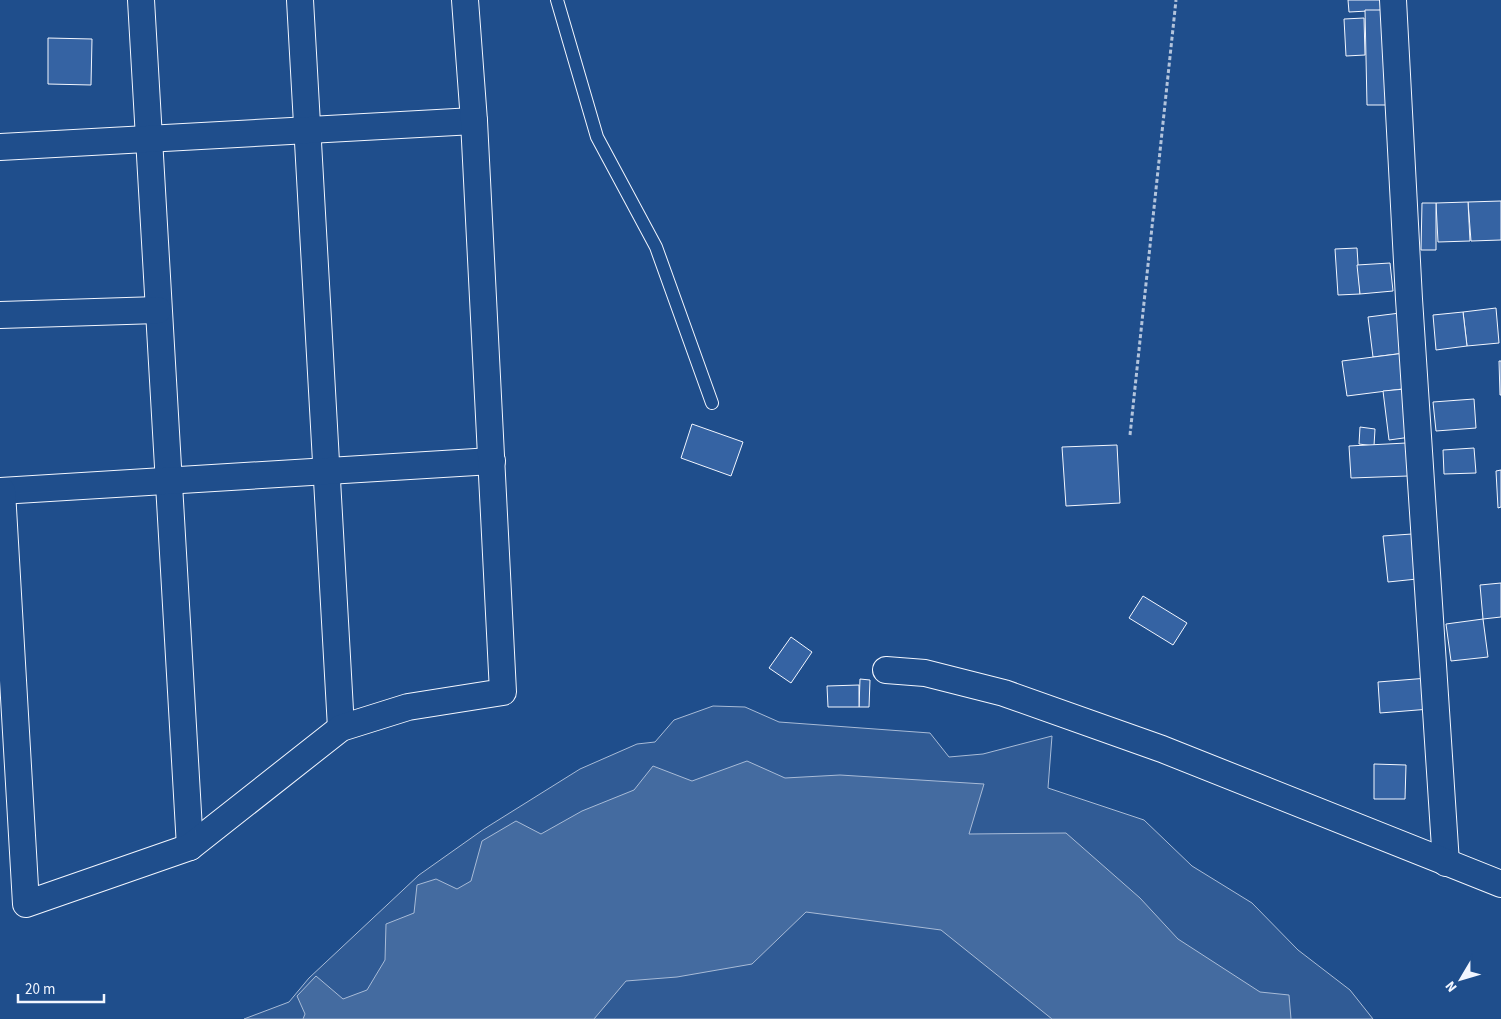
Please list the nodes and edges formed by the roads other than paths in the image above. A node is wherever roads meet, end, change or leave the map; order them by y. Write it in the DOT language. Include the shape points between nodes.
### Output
graph roads {
  1 [pos="141,0"];
  2 [pos="300,0"];
  3 [pos="465,0"];
  4 [pos="557,0"];
  5 [pos="1393,0"];
  6 [pos="474,121"];
  7 [pos="307,130"];
  8 [pos="149,139"];
  9 [pos="0,147"];
  10 [pos="158,310"];
  11 [pos="0,315"];
  12 [pos="712,402"];
  13 [pos="492,461"];
  14 [pos="327,471"];
  15 [pos="168,481"];
  16 [pos="1,491"];
  17 [pos="886,670"];
  18 [pos="341,728"];
  19 [pos="190,847"];
  20 [pos="1446,863"];
  21 [pos="1501,884"];
  1 -- 8 [label="street"];
  2 -- 7 [label="street"];
  3 -- 6 [label="street"];
  4 -- 12 [label="lane" via="597,137 656,247"];
  5 -- 20 [label="street"];
  6 -- 7 [label="street"];
  6 -- 13 [label="street"];
  7 -- 8 [label="street"];
  7 -- 14 [label="street"];
  8 -- 9 [label="street"];
  8 -- 10 [label="street"];
  10 -- 11 [label="street"];
  10 -- 15 [label="street"];
  13 -- 14 [label="street"];
  13 -- 18 [label="street" via="503,692 408,707"];
  14 -- 15 [label="street"];
  14 -- 18 [label="street"];
  15 -- 16 [label="street"];
  15 -- 19 [label="street"];
  16 -- 19 [label="street" via="26,904"];
  17 -- 20 [label="street" via="925,673 1004,693 1162,749"];
  18 -- 19 [label="street"];
  20 -- 21 [label="street"];
}
